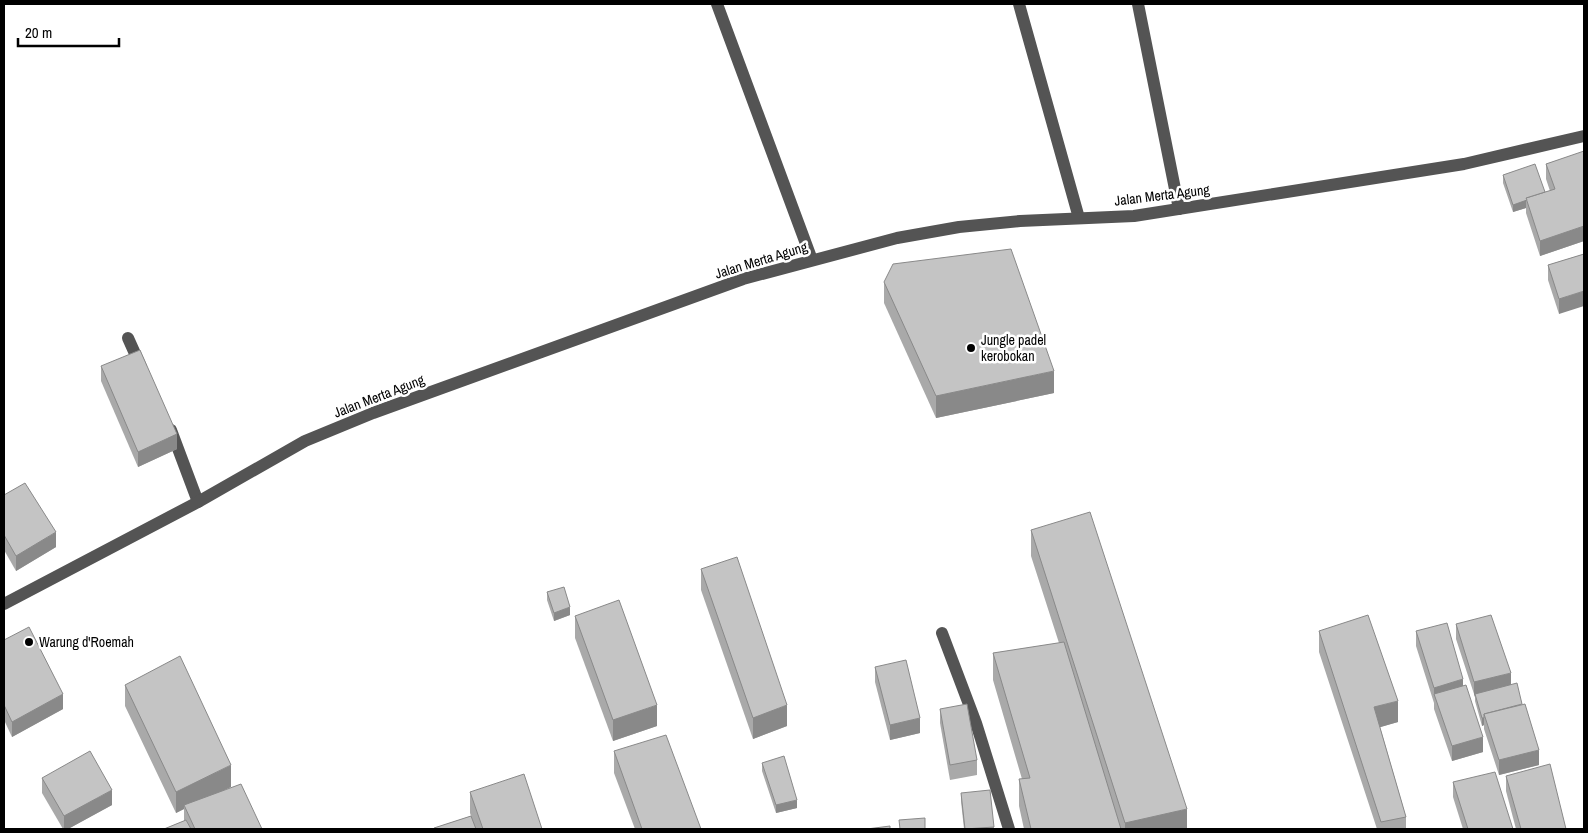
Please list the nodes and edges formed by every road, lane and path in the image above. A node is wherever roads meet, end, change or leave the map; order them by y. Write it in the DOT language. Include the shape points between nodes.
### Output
graph roads {
  1 [pos="717,4"];
  2 [pos="1019,4"];
  3 [pos="1138,4"];
  4 [pos="1584,136"];
  5 [pos="1179,209"];
  6 [pos="1079,218"];
  7 [pos="812,260"];
  8 [pos="128,338"];
  9 [pos="145,374"];
  10 [pos="165,418"];
  11 [pos="198,502"];
  12 [pos="4,604"];
  13 [pos="942,633"];
  14 [pos="1009,829"];
  1 -- 7 [label="street"];
  2 -- 6 [label="street"];
  3 -- 5 [label="street"];
  4 -- 5 [label="street, Jalan Merta Agung" via="1464,164"];
  5 -- 6 [label="street, Jalan Merta Agung" via="1134,216"];
  6 -- 7 [label="street, Jalan Merta Agung" via="959,226"];
  7 -- 11 [label="street, Jalan Merta Agung" via="725,285 373,413 305,441"];
  8 -- 9 [label="street"];
  10 -- 11 [label="street"];
  11 -- 12 [label="street, Jalan Merta Agung"];
  13 -- 14 [label="street" via="976,723"];
}
